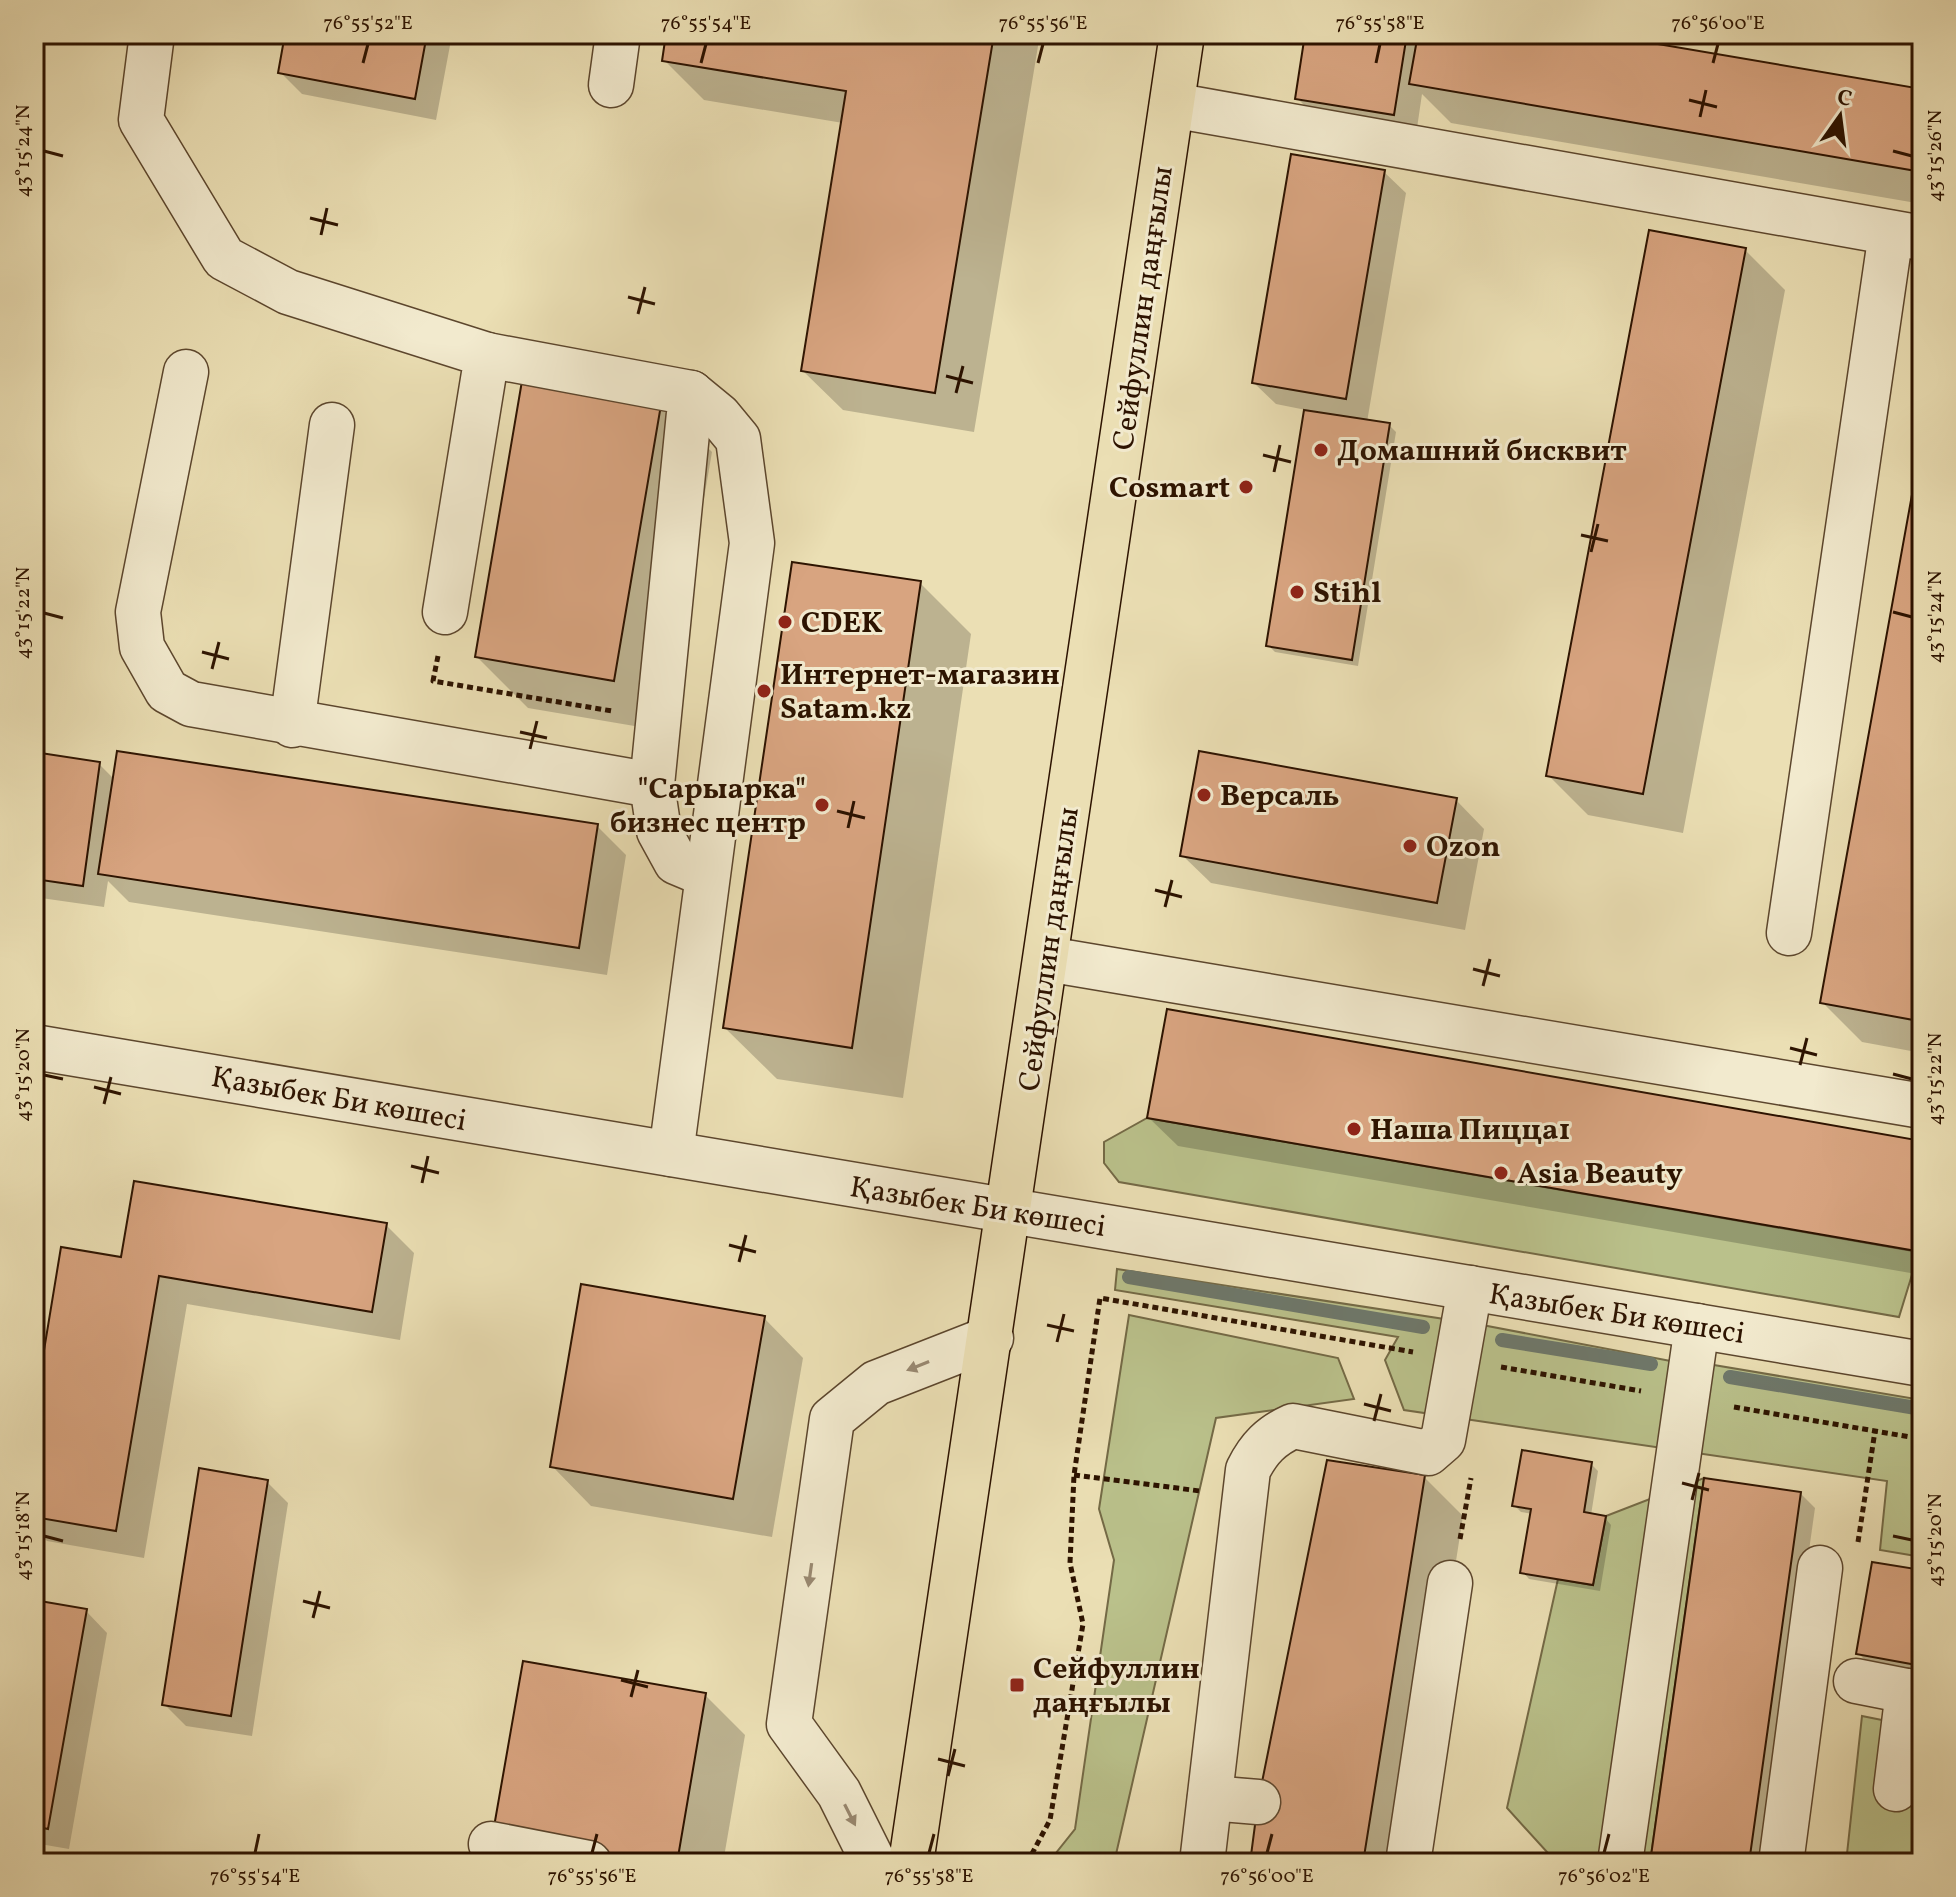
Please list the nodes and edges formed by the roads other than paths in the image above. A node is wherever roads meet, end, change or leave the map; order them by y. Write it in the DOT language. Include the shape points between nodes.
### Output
graph roads {
  1 [pos="152,34"];
  2 [pos="618,34"];
  3 [pos="1182,34"];
  4 [pos="611,85"];
  5 [pos="1172,105"];
  6 [pos="1906,236"];
  7 [pos="487,355"];
  8 [pos="186,372"];
  9 [pos="691,393"];
  10 [pos="332,425"];
  11 [pos="445,612"];
  12 [pos="292,725"];
  13 [pos="652,785"];
  14 [pos="707,875"];
  15 [pos="1789,933"];
  16 [pos="1047,959"];
  17 [pos="34,1047"];
  18 [pos="1922,1106"];
  19 [pos="671,1154"];
  20 [pos="1010,1211"];
  21 [pos="1470,1288"];
  22 [pos="1697,1326"];
  23 [pos="991,1338"];
  24 [pos="1922,1364"];
  25 [pos="1820,1568"];
  26 [pos="1450,1583"];
  27 [pos="1856,1681"];
  28 [pos="1915,1692"];
  29 [pos="1896,1789"];
  30 [pos="1210,1798"];
  31 [pos="1258,1802"];
  32 [pos="491,1844"];
  33 [pos="589,1863"];
  34 [pos="874,1863"];
  35 [pos="911,1863"];
  36 [pos="1202,1863"];
  37 [pos="1408,1863"];
  38 [pos="1620,1863"];
  39 [pos="1781,1863"];
  1 -- 7 [label="street" via="141,120 224,258 288,292"];
  2 -- 4 [label="street"];
  3 -- 5 [label="main road, Сейфуллин даңғылы"];
  5 -- 6 [label="street"];
  5 -- 16 [label="main road, Сейфуллин даңғылы"];
  6 -- 15 [label="street"];
  7 -- 9 [label="street"];
  7 -- 11 [label="street"];
  8 -- 12 [label="street" via="138,612 142,647 167,691 191,704"];
  9 -- 13 [label="street"];
  9 -- 14 [label="street" via="738,439 752,543"];
  10 -- 12 [label="street"];
  12 -- 13 [label="street"];
  13 -- 14 [label="street" via="659,831 676,862"];
  14 -- 19 [label="street"];
  16 -- 18 [label="street"];
  16 -- 20 [label="main road, Сейфуллин даңғылы"];
  17 -- 19 [label="street, Қазыбек Би көшесі"];
  19 -- 20 [label="street, Қазыбек Би көшесі"];
  20 -- 21 [label="street, Қазыбек Би көшесі"];
  20 -- 23 [label="main road, Сейфуллин даңғылы"];
  21 -- 22 [label="street, Қазыбек Би көшесі"];
  21 -- 30 [label="street" via="1443,1440 1428,1453 1293,1426 1275,1434 1257,1452 1248,1470"];
  22 -- 24 [label="street, Қазыбек Би көшесі"];
  22 -- 38 [label="street"];
  23 -- 34 [label="street, one-way" via="876,1383 832,1419 789,1724 839,1793"];
  23 -- 35 [label="main road, Сейфуллин даңғылы"];
  25 -- 39 [label="street"];
  26 -- 37 [label="street"];
  27 -- 28 [label="street"];
  28 -- 29 [label="street"];
  30 -- 31 [label="street"];
  30 -- 36 [label="street"];
  32 -- 33 [label="street"];
}
